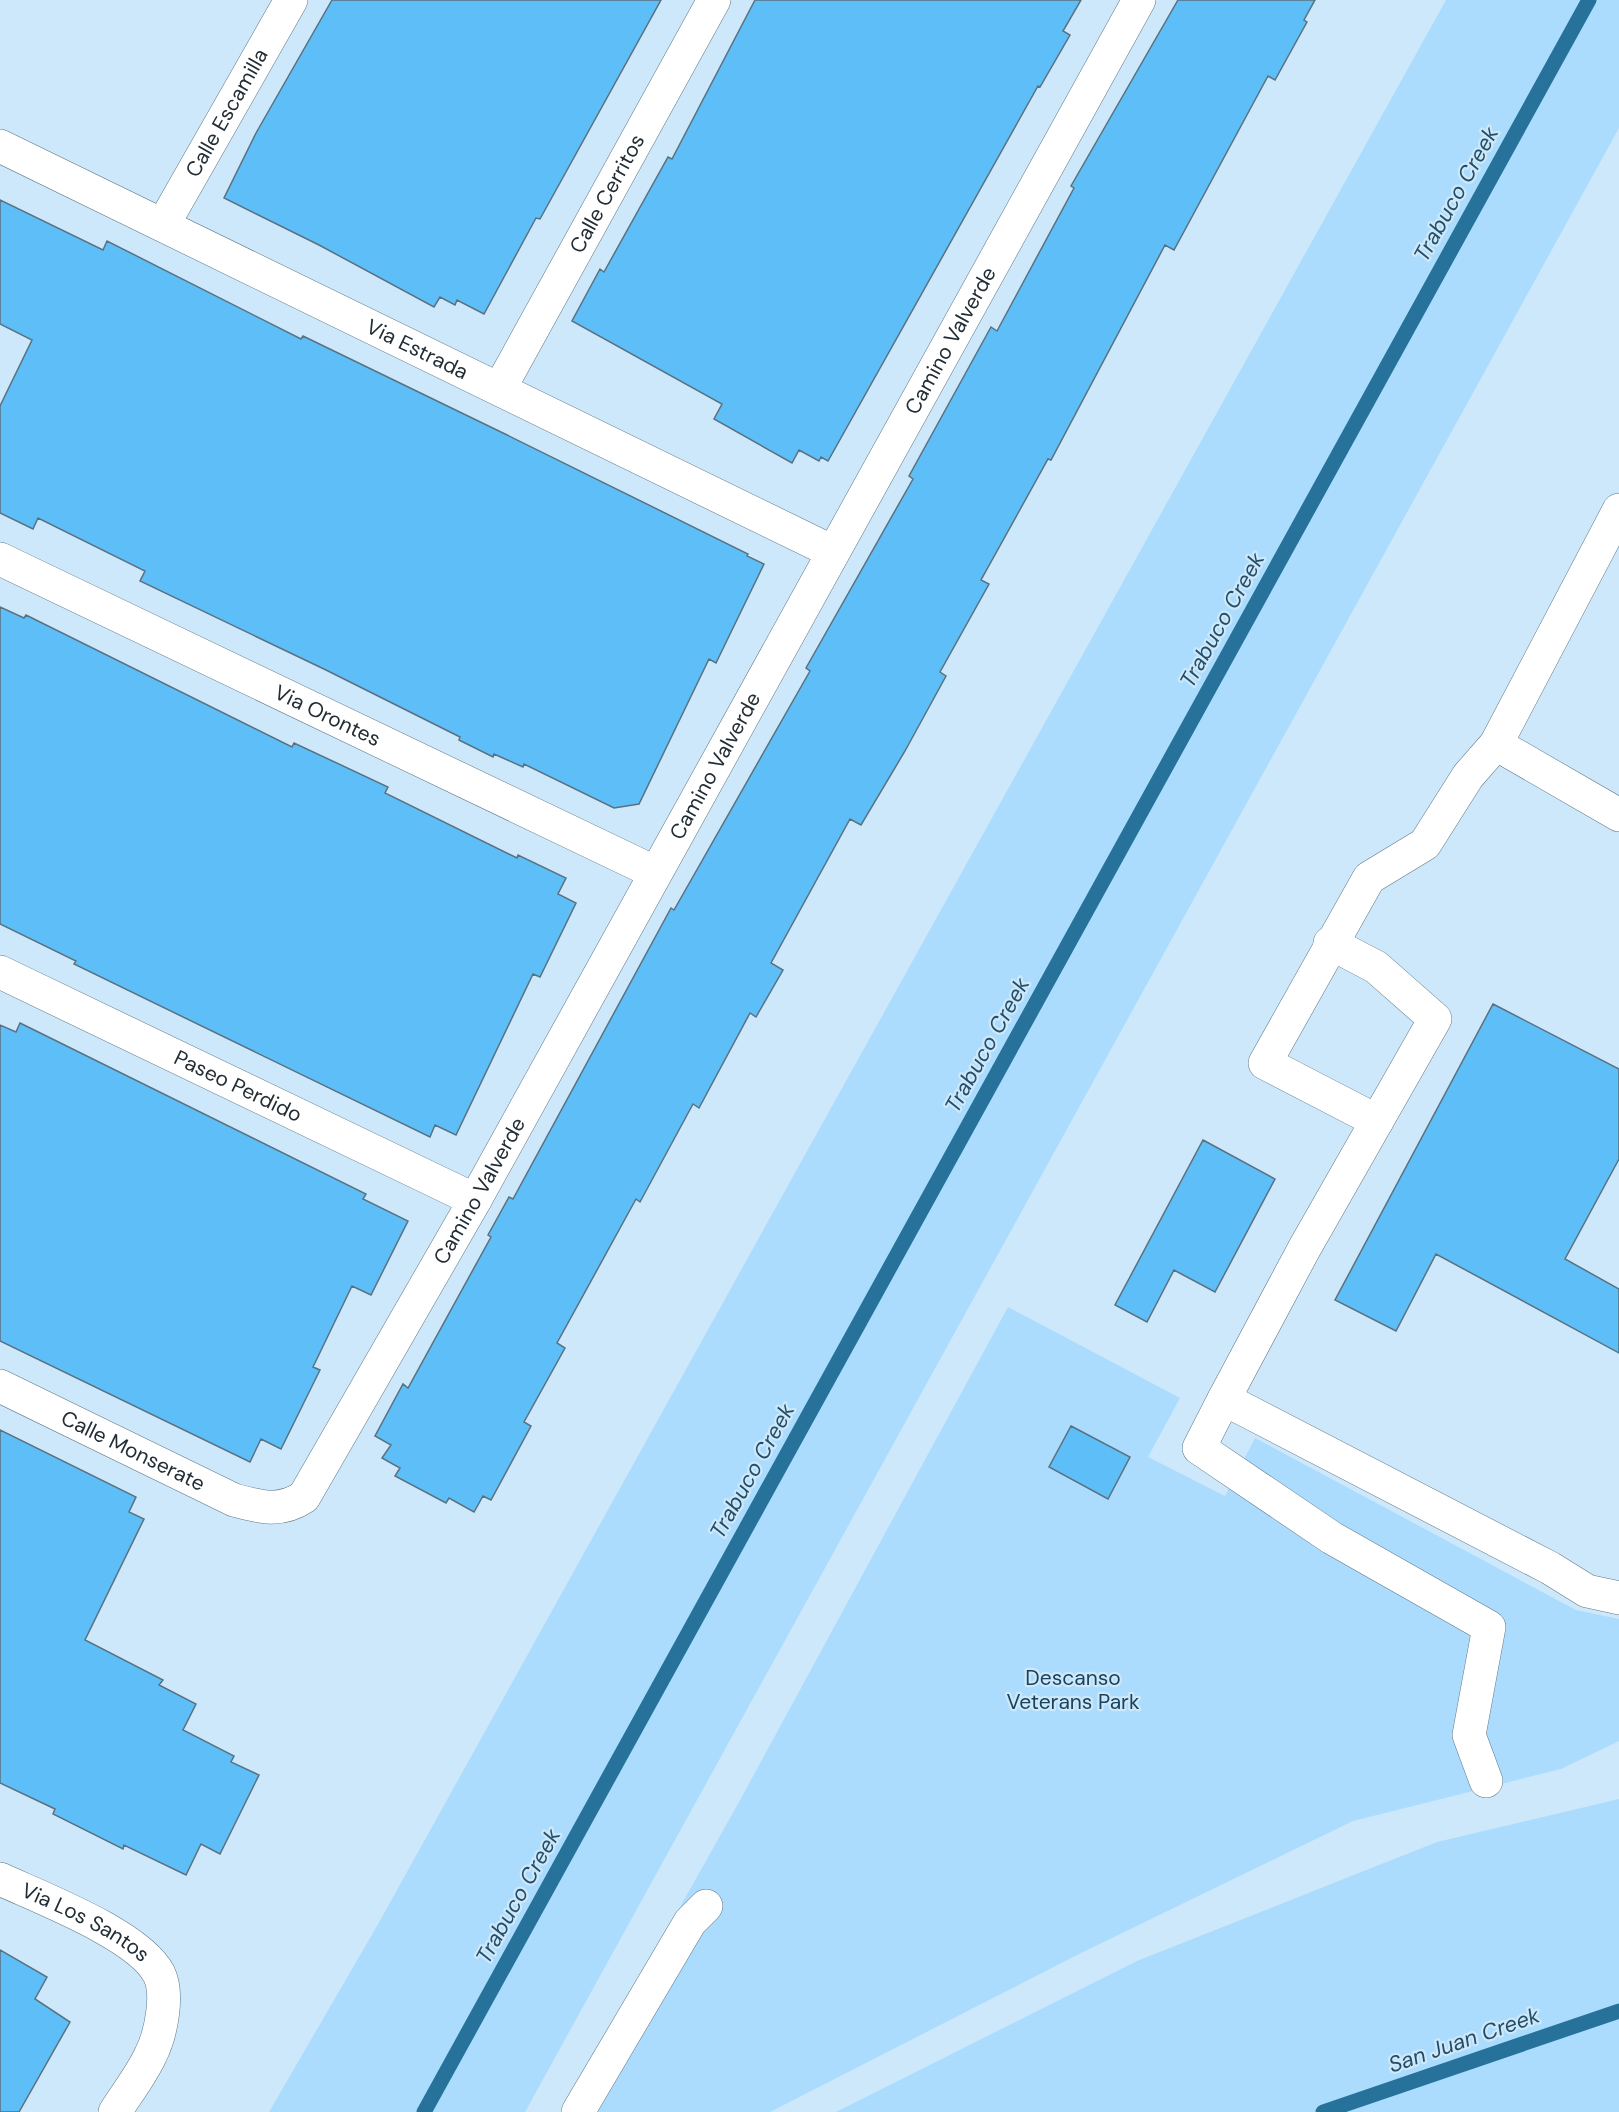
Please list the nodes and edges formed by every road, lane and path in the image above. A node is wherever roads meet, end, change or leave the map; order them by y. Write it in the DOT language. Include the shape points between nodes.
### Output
graph roads {
  1 [pos="291,0"];
  2 [pos="714,0"];
  3 [pos="1139,0"];
  4 [pos="0,146"];
  5 [pos="163,225"];
  6 [pos="500,388"];
  7 [pos="1619,510"];
  8 [pos="833,552"];
  9 [pos="0,559"];
  10 [pos="1496,744"];
  11 [pos="1619,814"];
  12 [pos="654,872"];
  13 [pos="1330,944"];
  14 [pos="0,972"];
  15 [pos="1377,1121"];
  16 [pos="475,1200"];
  17 [pos="0,1386"];
  18 [pos="1224,1399"];
  19 [pos="269,1509"];
  20 [pos="1619,1598"];
  21 [pos="1486,1781"];
  22 [pos="0,1879"];
  23 [pos="706,1906"];
  24 [pos="115,2112"];
  25 [pos="578,2112"];
  1 -- 5 [label="street, Calle Escamilla"];
  2 -- 6 [label="street, Calle Cerritos"];
  3 -- 8 [label="street, Camino Valverde"];
  4 -- 5 [label="street, Via Estrada"];
  5 -- 6 [label="street, Via Estrada"];
  6 -- 8 [label="street, Via Estrada"];
  7 -- 10 [label="street"];
  8 -- 12 [label="street, Camino Valverde"];
  9 -- 12 [label="street, Via Orontes"];
  10 -- 11 [label="street"];
  10 -- 13 [label="street" via="1468,776 1425,844 1369,878"];
  12 -- 16 [label="street, Camino Valverde"];
  13 -- 15 [label="street" via="1376,967 1435,1019"];
  13 -- 15 [label="street" via="1265,1063"];
  14 -- 16 [label="street, Paseo Perdido"];
  15 -- 18 [label="street"];
  16 -- 19 [label="street, Camino Valverde" via="304,1497 291,1505"];
  17 -- 19 [label="street, Calle Monserate" via="234,1500"];
  18 -- 20 [label="street" via="1550,1568 1587,1591"];
  18 -- 21 [label="street" via="1199,1448 1332,1538 1489,1627 1469,1735"];
  22 -- 24 [label="street, Via Los Santos" via="120,1937 153,1964 161,1977 163,2017 151,2054"];
  23 -- 25 [label="street" via="690,1922"];
}
